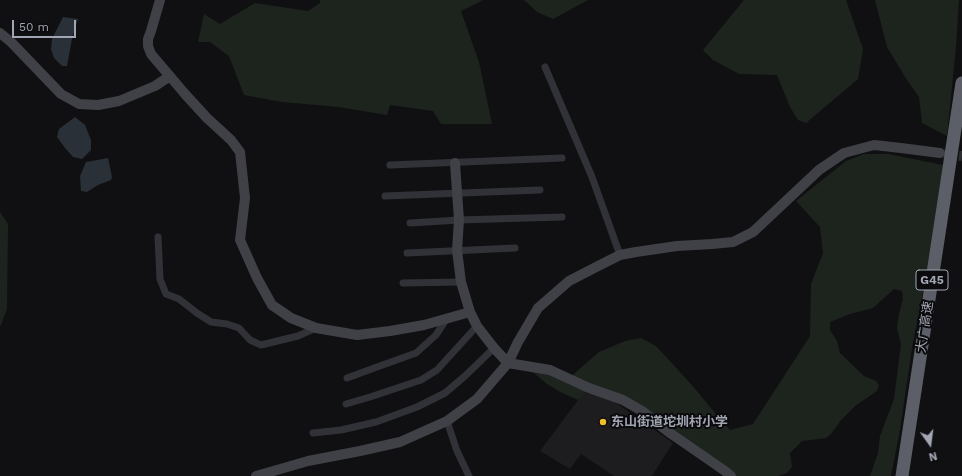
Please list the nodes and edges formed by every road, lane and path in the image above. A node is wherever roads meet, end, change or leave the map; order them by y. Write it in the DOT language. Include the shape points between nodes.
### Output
graph roads {
  1 [pos="160,0"];
  2 [pos="0,33"];
  3 [pos="545,66"];
  4 [pos="170,76"];
  5 [pos="962,83"];
  6 [pos="962,138"];
  7 [pos="940,153"];
  8 [pos="562,158"];
  9 [pos="455,162"];
  10 [pos="390,165"];
  11 [pos="540,190"];
  12 [pos="457,193"];
  13 [pos="385,196"];
  14 [pos="562,217"];
  15 [pos="459,220"];
  16 [pos="410,223"];
  17 [pos="158,237"];
  18 [pos="515,248"];
  19 [pos="457,250"];
  20 [pos="407,253"];
  21 [pos="620,255"];
  22 [pos="462,282"];
  23 [pos="403,283"];
  24 [pos="470,312"];
  25 [pos="447,318"];
  26 [pos="477,326"];
  27 [pos="316,328"];
  28 [pos="494,348"];
  29 [pos="508,363"];
  30 [pos="347,378"];
  31 [pos="346,404"];
  32 [pos="447,421"];
  33 [pos="312,433"];
  34 [pos="256,476"];
  35 [pos="469,476"];
  36 [pos="731,476"];
  37 [pos="902,476"];
  38 [pos="910,476"];
  1 -- 4 [label="street" via="148,46"];
  2 -- 4 [label="street" via="62,94 79,104 98,105 119,100 155,86"];
  3 -- 21 [label="street" via="592,177"];
  4 -- 27 [label="street" via="240,152 246,198 240,240 272,305 291,318"];
  5 -- 37 [label="highway, 大广高速 / G45"];
  6 -- 38 [label="highway, 大广高速 / G45"];
  7 -- 21 [label="street" via="874,145 844,153 819,170 753,232 733,242 678,246"];
  8 -- 9 [label="street"];
  9 -- 10 [label="street"];
  9 -- 12 [label="street"];
  11 -- 12 [label="street"];
  12 -- 13 [label="street"];
  12 -- 15 [label="street"];
  14 -- 15 [label="street"];
  15 -- 16 [label="street"];
  15 -- 19 [label="street"];
  17 -- 27 [label="street" via="160,279 166,294 179,299 211,322 239,328 250,340 261,344 298,336"];
  18 -- 19 [label="street"];
  19 -- 20 [label="street"];
  19 -- 22 [label="street"];
  21 -- 29 [label="street" via="569,281 538,308"];
  22 -- 23 [label="street"];
  22 -- 24 [label="street"];
  24 -- 25 [label="street"];
  24 -- 26 [label="street"];
  25 -- 27 [label="street" via="424,325 357,335"];
  25 -- 30 [label="street" via="436,335 416,353"];
  26 -- 28 [label="street"];
  26 -- 31 [label="street" via="437,370 421,380"];
  28 -- 29 [label="street"];
  28 -- 33 [label="street" via="445,393 417,407 376,422"];
  29 -- 32 [label="street" via="477,399"];
  29 -- 36 [label="street" via="550,370 623,400"];
  32 -- 34 [label="street" via="400,442 308,461"];
  32 -- 35 [label="street" via="457,452"];
}
